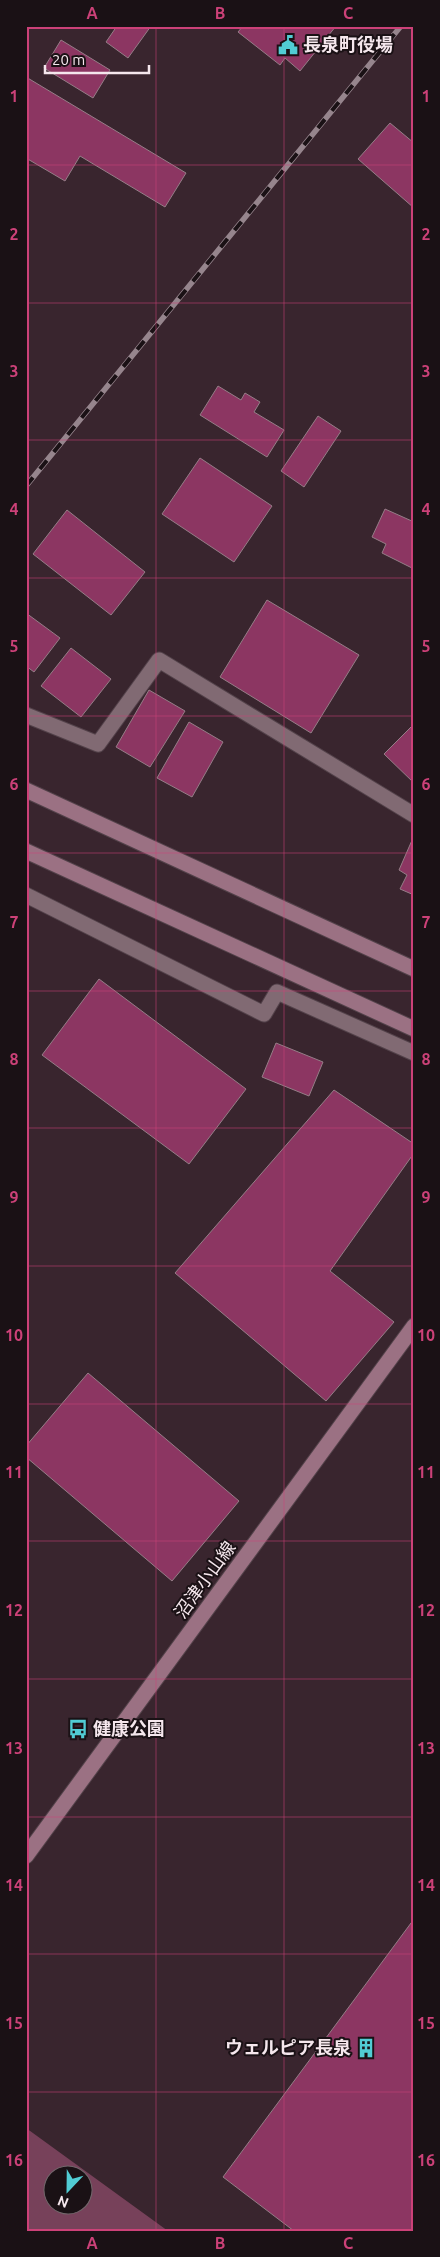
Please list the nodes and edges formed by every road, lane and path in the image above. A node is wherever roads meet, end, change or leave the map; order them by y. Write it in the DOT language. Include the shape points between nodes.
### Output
graph roads {
  1 [pos="26,715"];
  2 [pos="26,790"];
  3 [pos="414,815"];
  4 [pos="26,851"];
  5 [pos="26,895"];
  6 [pos="414,968"];
  7 [pos="414,1030"];
  8 [pos="414,1053"];
  9 [pos="414,1326"];
  10 [pos="26,1856"];
  1 -- 3 [label="street" via="98,744 159,660"];
  2 -- 6 [label="street"];
  4 -- 7 [label="street"];
  5 -- 8 [label="street" via="264,1014 277,992"];
  9 -- 10 [label="street, 沼津小山線"];
}
